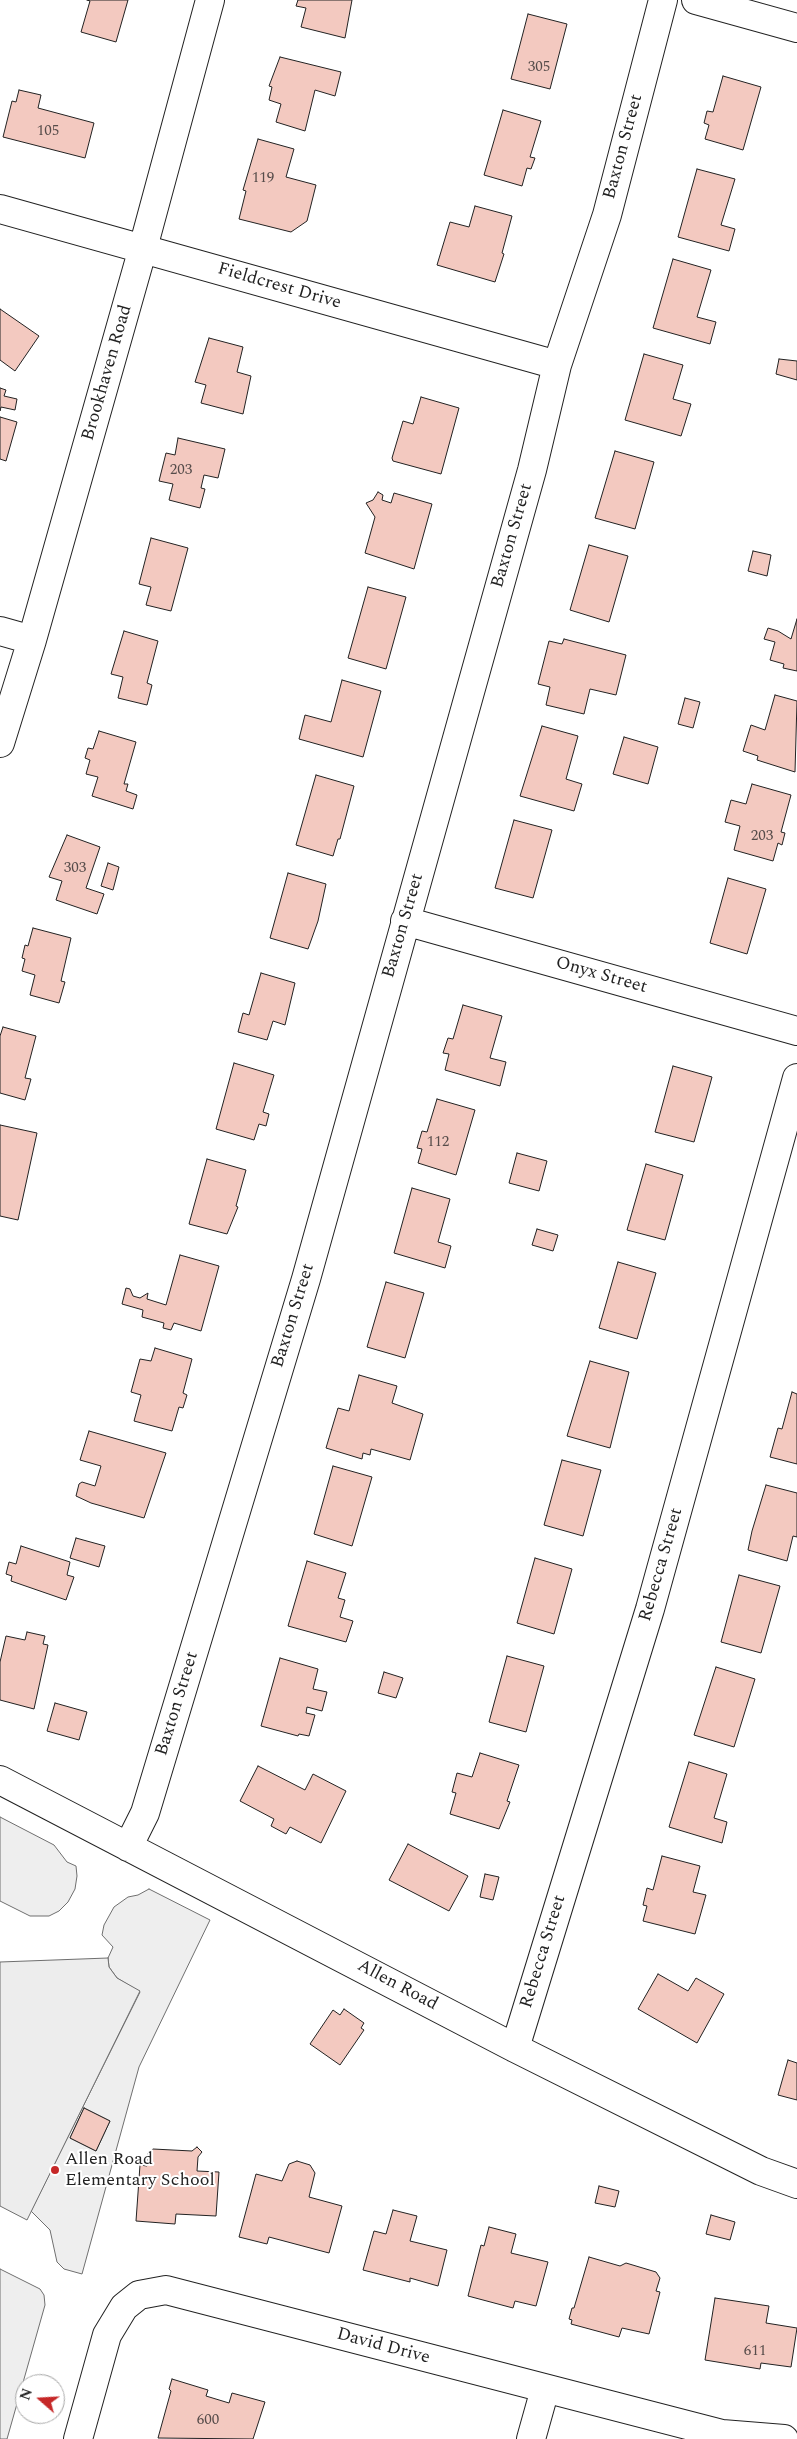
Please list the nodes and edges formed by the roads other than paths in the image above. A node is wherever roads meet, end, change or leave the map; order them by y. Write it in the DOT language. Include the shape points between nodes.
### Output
graph roads {
  1 [pos="210,0"];
  2 [pos="663,0"];
  3 [pos="696,0"];
  4 [pos="797,28"];
  5 [pos="0,209"];
  6 [pos="143,248"];
  7 [pos="557,365"];
  8 [pos="0,631"];
  9 [pos="32,640"];
  10 [pos="0,744"];
  11 [pos="405,921"];
  12 [pos="797,1031"];
  13 [pos="797,1078"];
  14 [pos="0,1780"];
  15 [pos="128,1847"];
  16 [pos="515,2048"];
  17 [pos="797,2184"];
  18 [pos="545,2389"];
  19 [pos="78,2439"];
  20 [pos="531,2439"];
  21 [pos="784,2439"];
  1 -- 6 [label="street, Brookhaven Road"];
  2 -- 7 [label="street, Baxton Street" via="607,214"];
  3 -- 4 [label="street"];
  5 -- 6 [label="street, Fieldcrest Drive"];
  6 -- 7 [label="street, Fieldcrest Drive"];
  6 -- 9 [label="street, Brookhaven Road"];
  7 -- 11 [label="street, Baxton Street" via="529,479"];
  8 -- 9 [label="street"];
  9 -- 10 [label="street, Brookhaven Road"];
  11 -- 12 [label="street, Onyx Street"];
  11 -- 15 [label="street, Baxton Street" via="306,1279 145,1813"];
  13 -- 16 [label="street, Rebecca Street" via="650,1609"];
  14 -- 15 [label="street, Allen Road"];
  15 -- 16 [label="street, Allen Road"];
  16 -- 17 [label="street, Allen Road" via="761,2171"];
  18 -- 19 [label="street, David Drive" via="166,2290 139,2295 124,2307 107,2335"];
  18 -- 20 [label="street"];
  18 -- 21 [label="street, David Drive" via="722,2434"];
}
